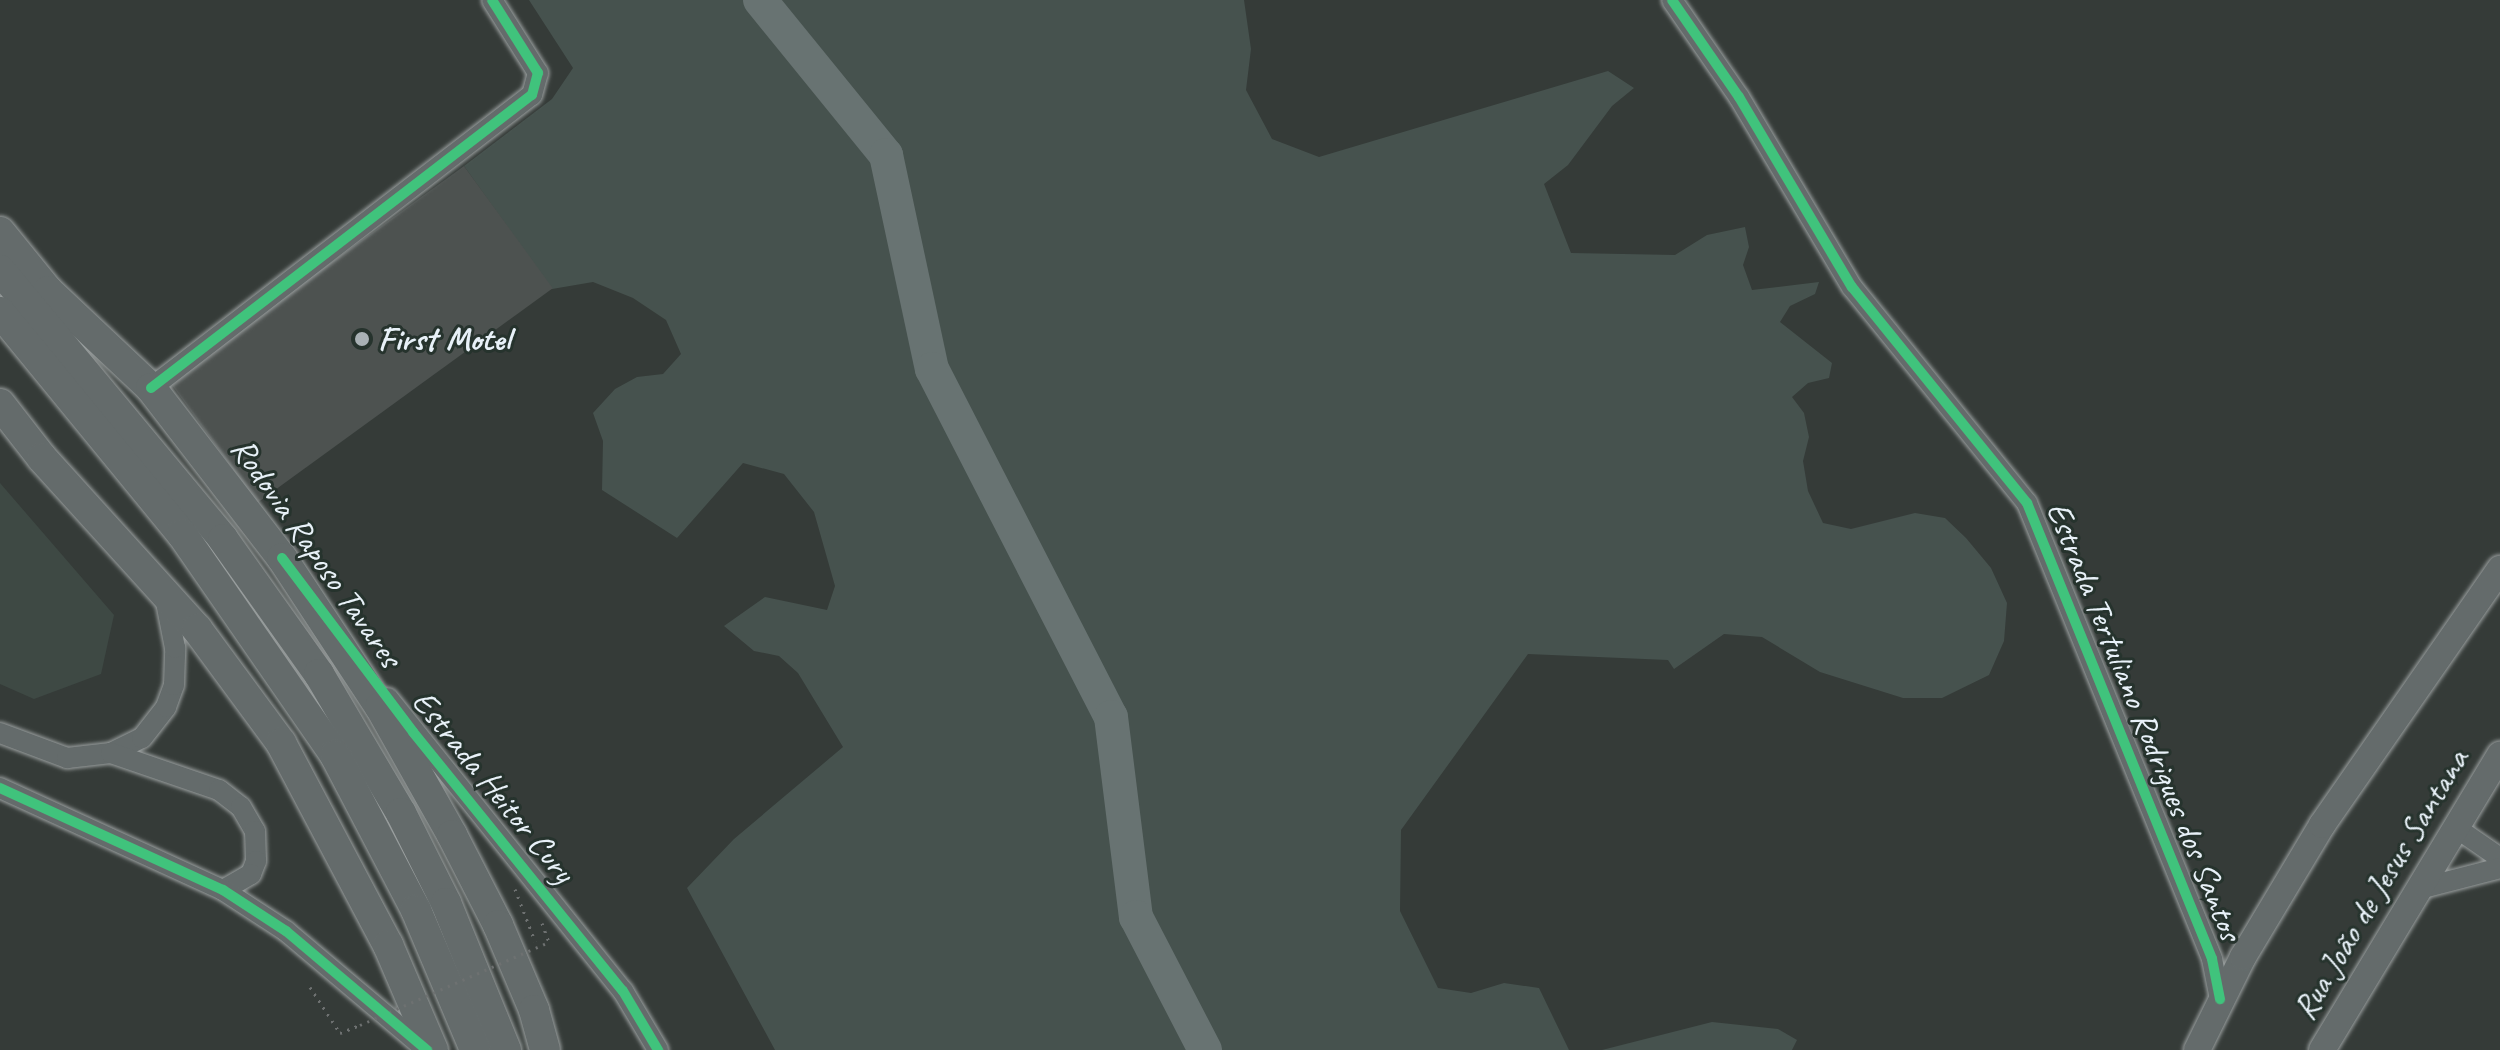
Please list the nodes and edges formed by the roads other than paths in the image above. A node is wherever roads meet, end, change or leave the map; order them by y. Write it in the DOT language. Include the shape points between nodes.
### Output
graph roads {
  1 [pos="492,0"];
  2 [pos="1672,0"];
  3 [pos="0,232"];
  4 [pos="0,270"];
  5 [pos="0,312"];
  6 [pos="151,388"];
  7 [pos="0,404"];
  8 [pos="282,558"];
  9 [pos="2500,569"];
  10 [pos="164,589"];
  11 [pos="0,733"];
  12 [pos="111,753"];
  13 [pos="2500,755"];
  14 [pos="0,788"];
  15 [pos="2455,827"];
  16 [pos="2500,858"];
  17 [pos="2500,868"];
  18 [pos="2419,889"];
  19 [pos="223,890"];
  20 [pos="2206,943"];
  21 [pos="2243,957"];
  22 [pos="2215,1009"];
  23 [pos="2329,1044"];
  24 [pos="427,1050"];
  25 [pos="433,1050"];
  26 [pos="475,1050"];
  27 [pos="506,1050"];
  28 [pos="545,1050"];
  29 [pos="658,1050"];
  30 [pos="2197,1050"];
  31 [pos="2207,1050"];
  1 -- 6 [label="street" via="538,73 532,95"];
  2 -- 20 [label="street, Estrada Tertuliano Rodrigues dos Santos" via="1739,97 1852,287 2027,503"];
  3 -- 6 [label="highway, Rodovia Raposo Tavares" via="48,291"];
  4 -- 27 [label="highway, Rodovia Raposo Tavares" via="223,539 319,674 408,826"];
  5 -- 26 [label="highway" via="182,534 335,755 416,910"];
  6 -- 8 [label="highway, Rodovia Raposo Tavares"];
  7 -- 10 [label="highway" via="42,458"];
  8 -- 28 [label="highway, Rodovia Raposo Tavares" via="380,707 452,835 498,925"];
  8 -- 29 [label="street, Estrada Heitor Cury" via="413,732 623,991"];
  9 -- 21 [label="main road" via="2322,825"];
  10 -- 12 [label="street" via="175,648 174,685 166,707 142,738"];
  10 -- 25 [label="highway" via="281,743 388,945"];
  11 -- 12 [label="street" via="67,758"];
  12 -- 19 [label="street" via="219,790 241,807 255,831 256,861 251,874"];
  13 -- 15 [label="main road, Rua João de Jesus Santana"];
  14 -- 19 [label="street"];
  15 -- 16 [label="street"];
  15 -- 18 [label="main road, Rua João de Jesus Santana"];
  17 -- 18 [label="street"];
  18 -- 23 [label="main road, Rua João de Jesus Santana"];
  19 -- 24 [label="street" via="286,931"];
  20 -- 21 [label="street, Estrada Tertuliano Rodrigues dos Santos" via="2221,954"];
  20 -- 22 [label="street, Estrada Tertuliano Rodrigues dos Santos"];
  21 -- 22 [label="main road"];
  22 -- 30 [label="main road"];
  22 -- 31 [label="main road"];
}
